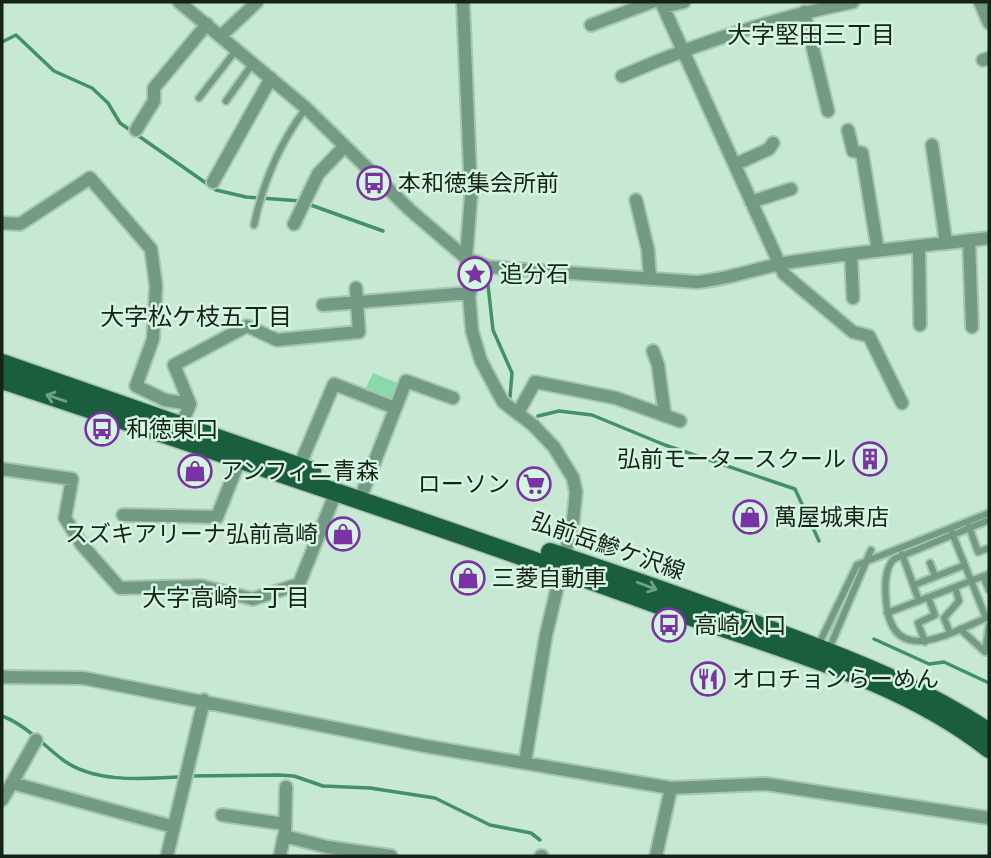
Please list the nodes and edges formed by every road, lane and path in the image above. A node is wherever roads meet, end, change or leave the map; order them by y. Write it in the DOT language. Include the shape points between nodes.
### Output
graph roads {
  1 [pos="178,2"];
  2 [pos="257,2"];
  3 [pos="463,2"];
  4 [pos="684,2"];
  5 [pos="853,2"];
  6 [pos="980,2"];
  7 [pos="659,4"];
  8 [pos="804,12"];
  9 [pos="989,23"];
  10 [pos="207,24"];
  11 [pos="591,25"];
  12 [pos="221,36"];
  13 [pos="237,49"];
  14 [pos="682,49"];
  15 [pos="253,63"];
  16 [pos="622,76"];
  17 [pos="271,78"];
  18 [pos="199,97"];
  19 [pos="226,101"];
  20 [pos="306,108"];
  21 [pos="828,110"];
  22 [pos="136,130"];
  23 [pos="848,131"];
  24 [pos="773,143"];
  25 [pos="932,145"];
  26 [pos="345,146"];
  27 [pos="736,164"];
  28 [pos="213,182"];
  29 [pos="791,189"];
  30 [pos="636,200"];
  31 [pos="751,202"];
  32 [pos="2,223"];
  33 [pos="294,224"];
  34 [pos="254,225"];
  35 [pos="989,238"];
  36 [pos="969,240"];
  37 [pos="946,243"];
  38 [pos="919,246"];
  39 [pos="878,251"];
  40 [pos="851,254"];
  41 [pos="466,258"];
  42 [pos="779,264"];
  43 [pos="650,279"];
  44 [pos="470,293"];
  45 [pos="356,294"];
  46 [pos="853,298"];
  47 [pos="323,305"];
  48 [pos="919,325"];
  49 [pos="972,327"];
  50 [pos="653,351"];
  51 [pos="2,363"];
  52 [pos="2,380"];
  53 [pos="453,398"];
  54 [pos="902,403"];
  55 [pos="190,404"];
  56 [pos="395,408"];
  57 [pos="518,413"];
  58 [pos="665,416"];
  59 [pos="680,421"];
  60 [pos="179,431"];
  61 [pos="242,453"];
  62 [pos="299,467"];
  63 [pos="2,469"];
  64 [pos="364,489"];
  65 [pos="337,492"];
  66 [pos="989,513"];
  67 [pos="123,515"];
  68 [pos="989,520"];
  69 [pos="968,525"];
  70 [pos="952,532"];
  71 [pos="989,548"];
  72 [pos="871,550"];
  73 [pos="901,551"];
  74 [pos="866,561"];
  75 [pos="562,562"];
  76 [pos="930,563"];
  77 [pos="965,565"];
  78 [pos="986,575"];
  79 [pos="935,576"];
  80 [pos="971,581"];
  81 [pos="914,585"];
  82 [pos="955,587"];
  83 [pos="989,590"];
  84 [pos="928,597"];
  85 [pos="919,601"];
  86 [pos="887,613"];
  87 [pos="987,618"];
  88 [pos="989,626"];
  89 [pos="960,629"];
  90 [pos="950,633"];
  91 [pos="925,642"];
  92 [pos="820,655"];
  93 [pos="2,677"];
  94 [pos="204,700"];
  95 [pos="989,732"];
  96 [pos="36,740"];
  97 [pos="989,749"];
  98 [pos="525,762"];
  99 [pos="12,783"];
  100 [pos="286,787"];
  101 [pos="671,788"];
  102 [pos="2,800"];
  103 [pos="222,815"];
  104 [pos="989,818"];
  105 [pos="174,827"];
  106 [pos="285,830"];
  107 [pos="167,856"];
  108 [pos="280,856"];
  109 [pos="391,856"];
  110 [pos="656,856"];
  1 -- 10 [label="street"];
  2 -- 12 [label="street"];
  3 -- 41 [label="street" via="471,196"];
  4 -- 7 [label="street"];
  5 -- 8 [label="street"];
  6 -- 9 [label="street"];
  7 -- 11 [label="street"];
  7 -- 14 [label="street"];
  8 -- 14 [label="street"];
  8 -- 21 [label="street"];
  10 -- 12 [label="street"];
  10 -- 22 [label="street" via="154,88 154,101"];
  12 -- 13 [label="street"];
  13 -- 15 [label="street"];
  13 -- 18 [label="lane"];
  14 -- 16 [label="street"];
  14 -- 27 [label="street"];
  15 -- 17 [label="street"];
  15 -- 19 [label="lane"];
  17 -- 20 [label="street"];
  17 -- 28 [label="street"];
  20 -- 26 [label="street"];
  20 -- 34 [label="lane" via="278,149"];
  23 -- 39 [label="street" via="853,151 862,153"];
  24 -- 27 [label="street"];
  25 -- 37 [label="street"];
  26 -- 33 [label="street" via="318,174"];
  26 -- 41 [label="street"];
  27 -- 31 [label="street"];
  29 -- 31 [label="street"];
  30 -- 43 [label="street"];
  31 -- 42 [label="street"];
  32 -- 55 [label="street" via="20,224 90,178 151,249 156,286 153,339 136,386 165,400"];
  35 -- 36 [label="street"];
  36 -- 37 [label="street"];
  36 -- 49 [label="street"];
  37 -- 38 [label="street"];
  38 -- 39 [label="street"];
  38 -- 48 [label="street"];
  39 -- 40 [label="street"];
  40 -- 42 [label="street"];
  40 -- 46 [label="street"];
  41 -- 43 [label="street" via="488,267"];
  41 -- 44 [label="street"];
  42 -- 43 [label="street" via="725,279"];
  42 -- 54 [label="street" via="784,274 852,332 869,336"];
  44 -- 45 [label="street"];
  44 -- 57 [label="street" via="472,331 481,361 503,402"];
  45 -- 47 [label="street"];
  45 -- 55 [label="street" via="359,332 277,340 247,326 174,365"];
  50 -- 58 [label="street"];
  51 -- 60 [label="main road, 弘前岳鰺ケ沢線"];
  60 -- 52 [label="main road, one-way"];
  53 -- 56 [label="street" via="406,381"];
  55 -- 60 [label="street"];
  56 -- 62 [label="street" via="334,383"];
  56 -- 64 [label="street"];
  57 -- 58 [label="street" via="535,383 616,398"];
  57 -- 75 [label="street" via="554,447 573,478 575,508"];
  58 -- 59 [label="street"];
  60 -- 61 [label="main road, 弘前岳鰺ケ沢線"];
  61 -- 62 [label="main road, 弘前岳鰺ケ沢線"];
  61 -- 65 [label="main road"];
  61 -- 67 [label="street" via="217,517"];
  62 -- 64 [label="main road, 弘前岳鰺ケ沢線"];
  63 -- 65 [label="street" via="72,480 65,518 120,588 201,586 253,599 299,584"];
  64 -- 75 [label="main road, 弘前岳鰺ケ沢線"];
  65 -- 75 [label="main road"];
  66 -- 69 [label="lane"];
  68 -- 69 [label="lane"];
  69 -- 70 [label="lane"];
  69 -- 71 [label="lane" via="978,552"];
  70 -- 73 [label="lane"];
  70 -- 77 [label="lane"];
  72 -- 74 [label="lane"];
  73 -- 74 [label="lane"];
  73 -- 81 [label="lane"];
  73 -- 86 [label="lane" via="889,564"];
  74 -- 92 [label="lane" via="857,565"];
  75 -- 92 [label="main road, 弘前岳鰺ケ沢線"];
  75 -- 98 [label="street"];
  76 -- 79 [label="lane"];
  77 -- 79 [label="lane"];
  77 -- 80 [label="lane"];
  78 -- 80 [label="lane"];
  78 -- 83 [label="lane"];
  79 -- 81 [label="lane"];
  80 -- 82 [label="lane"];
  80 -- 87 [label="lane"];
  81 -- 85 [label="lane"];
  82 -- 84 [label="lane"];
  82 -- 90 [label="lane" via="959,601 943,618"];
  84 -- 85 [label="lane"];
  84 -- 91 [label="lane" via="935,615 918,623"];
  85 -- 86 [label="lane"];
  86 -- 91 [label="lane" via="902,637"];
  87 -- 89 [label="lane"];
  88 -- 89 [label="lane" via="985,652"];
  89 -- 90 [label="lane"];
  90 -- 91 [label="lane"];
  92 -- 95 [label="main road, 弘前岳鰺ケ沢線" via="911,686"];
  92 -- 97 [label="main road" via="939,716"];
  93 -- 94 [label="street" via="83,678"];
  94 -- 98 [label="street"];
  94 -- 105 [label="street"];
  96 -- 99 [label="street"];
  98 -- 101 [label="street"];
  99 -- 102 [label="street"];
  99 -- 105 [label="street"];
  100 -- 106 [label="street"];
  101 -- 104 [label="street" via="766,784"];
  101 -- 110 [label="street"];
  103 -- 106 [label="street"];
  105 -- 107 [label="street"];
  106 -- 108 [label="street"];
  106 -- 109 [label="street" via="327,847"];
}
